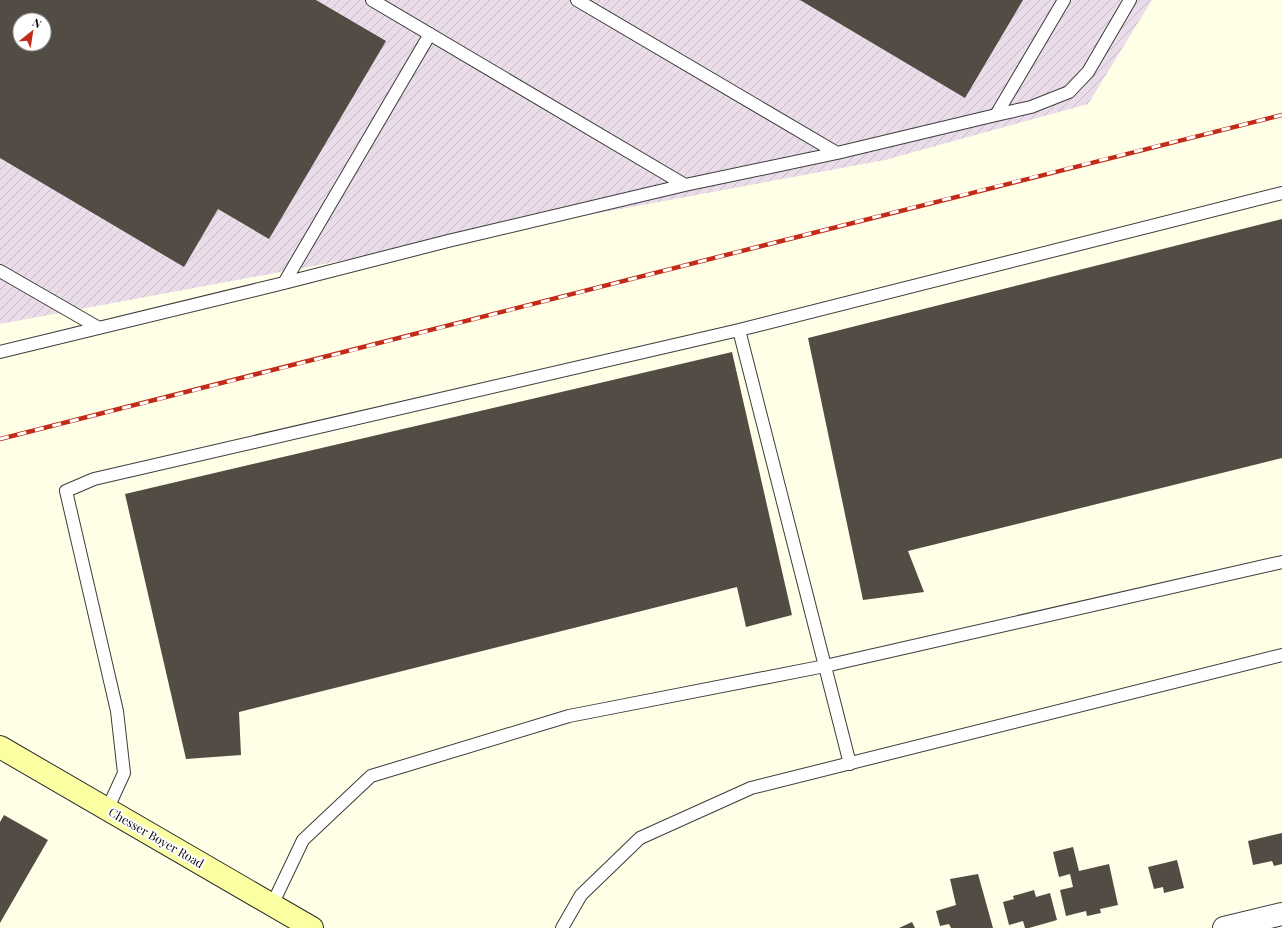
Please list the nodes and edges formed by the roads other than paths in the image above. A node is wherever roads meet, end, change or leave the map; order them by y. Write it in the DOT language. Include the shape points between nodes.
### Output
graph roads {
  1 [pos="372,0"];
  2 [pos="577,0"];
  3 [pos="1064,0"];
  4 [pos="1130,0"];
  5 [pos="430,34"];
  6 [pos="996,115"];
  7 [pos="837,153"];
  8 [pos="685,185"];
  9 [pos="1282,193"];
  10 [pos="0,271"];
  11 [pos="284,283"];
  12 [pos="99,328"];
  13 [pos="739,330"];
  14 [pos="0,352"];
  15 [pos="1282,562"];
  16 [pos="1282,655"];
  17 [pos="825,666"];
  18 [pos="0,747"];
  19 [pos="850,764"];
  20 [pos="108,810"];
  21 [pos="272,905"];
  22 [pos="1282,914"];
  23 [pos="312,928"];
  24 [pos="562,928"];
  25 [pos="1224,928"];
  1 -- 5 [label="lane"];
  2 -- 7 [label="lane"];
  3 -- 6 [label="lane"];
  4 -- 6 [label="lane" via="1088,72 1069,92 1031,107"];
  5 -- 8 [label="lane"];
  5 -- 11 [label="lane"];
  6 -- 7 [label="lane"];
  7 -- 8 [label="lane"];
  8 -- 11 [label="lane"];
  9 -- 13 [label="lane"];
  10 -- 12 [label="lane"];
  11 -- 12 [label="lane"];
  12 -- 14 [label="lane"];
  13 -- 17 [label="lane"];
  13 -- 20 [label="lane" via="94,479 66,491 117,711 124,773"];
  15 -- 17 [label="lane"];
  16 -- 19 [label="lane"];
  17 -- 19 [label="lane"];
  17 -- 21 [label="lane" via="570,716 371,776 303,840"];
  18 -- 20 [label="street, Chesser Boyer Road"];
  19 -- 24 [label="lane" via="751,788 640,838 581,895"];
  20 -- 21 [label="street, Chesser Boyer Road"];
  21 -- 23 [label="street, Chesser Boyer Road"];
  22 -- 25 [label="street"];
}
